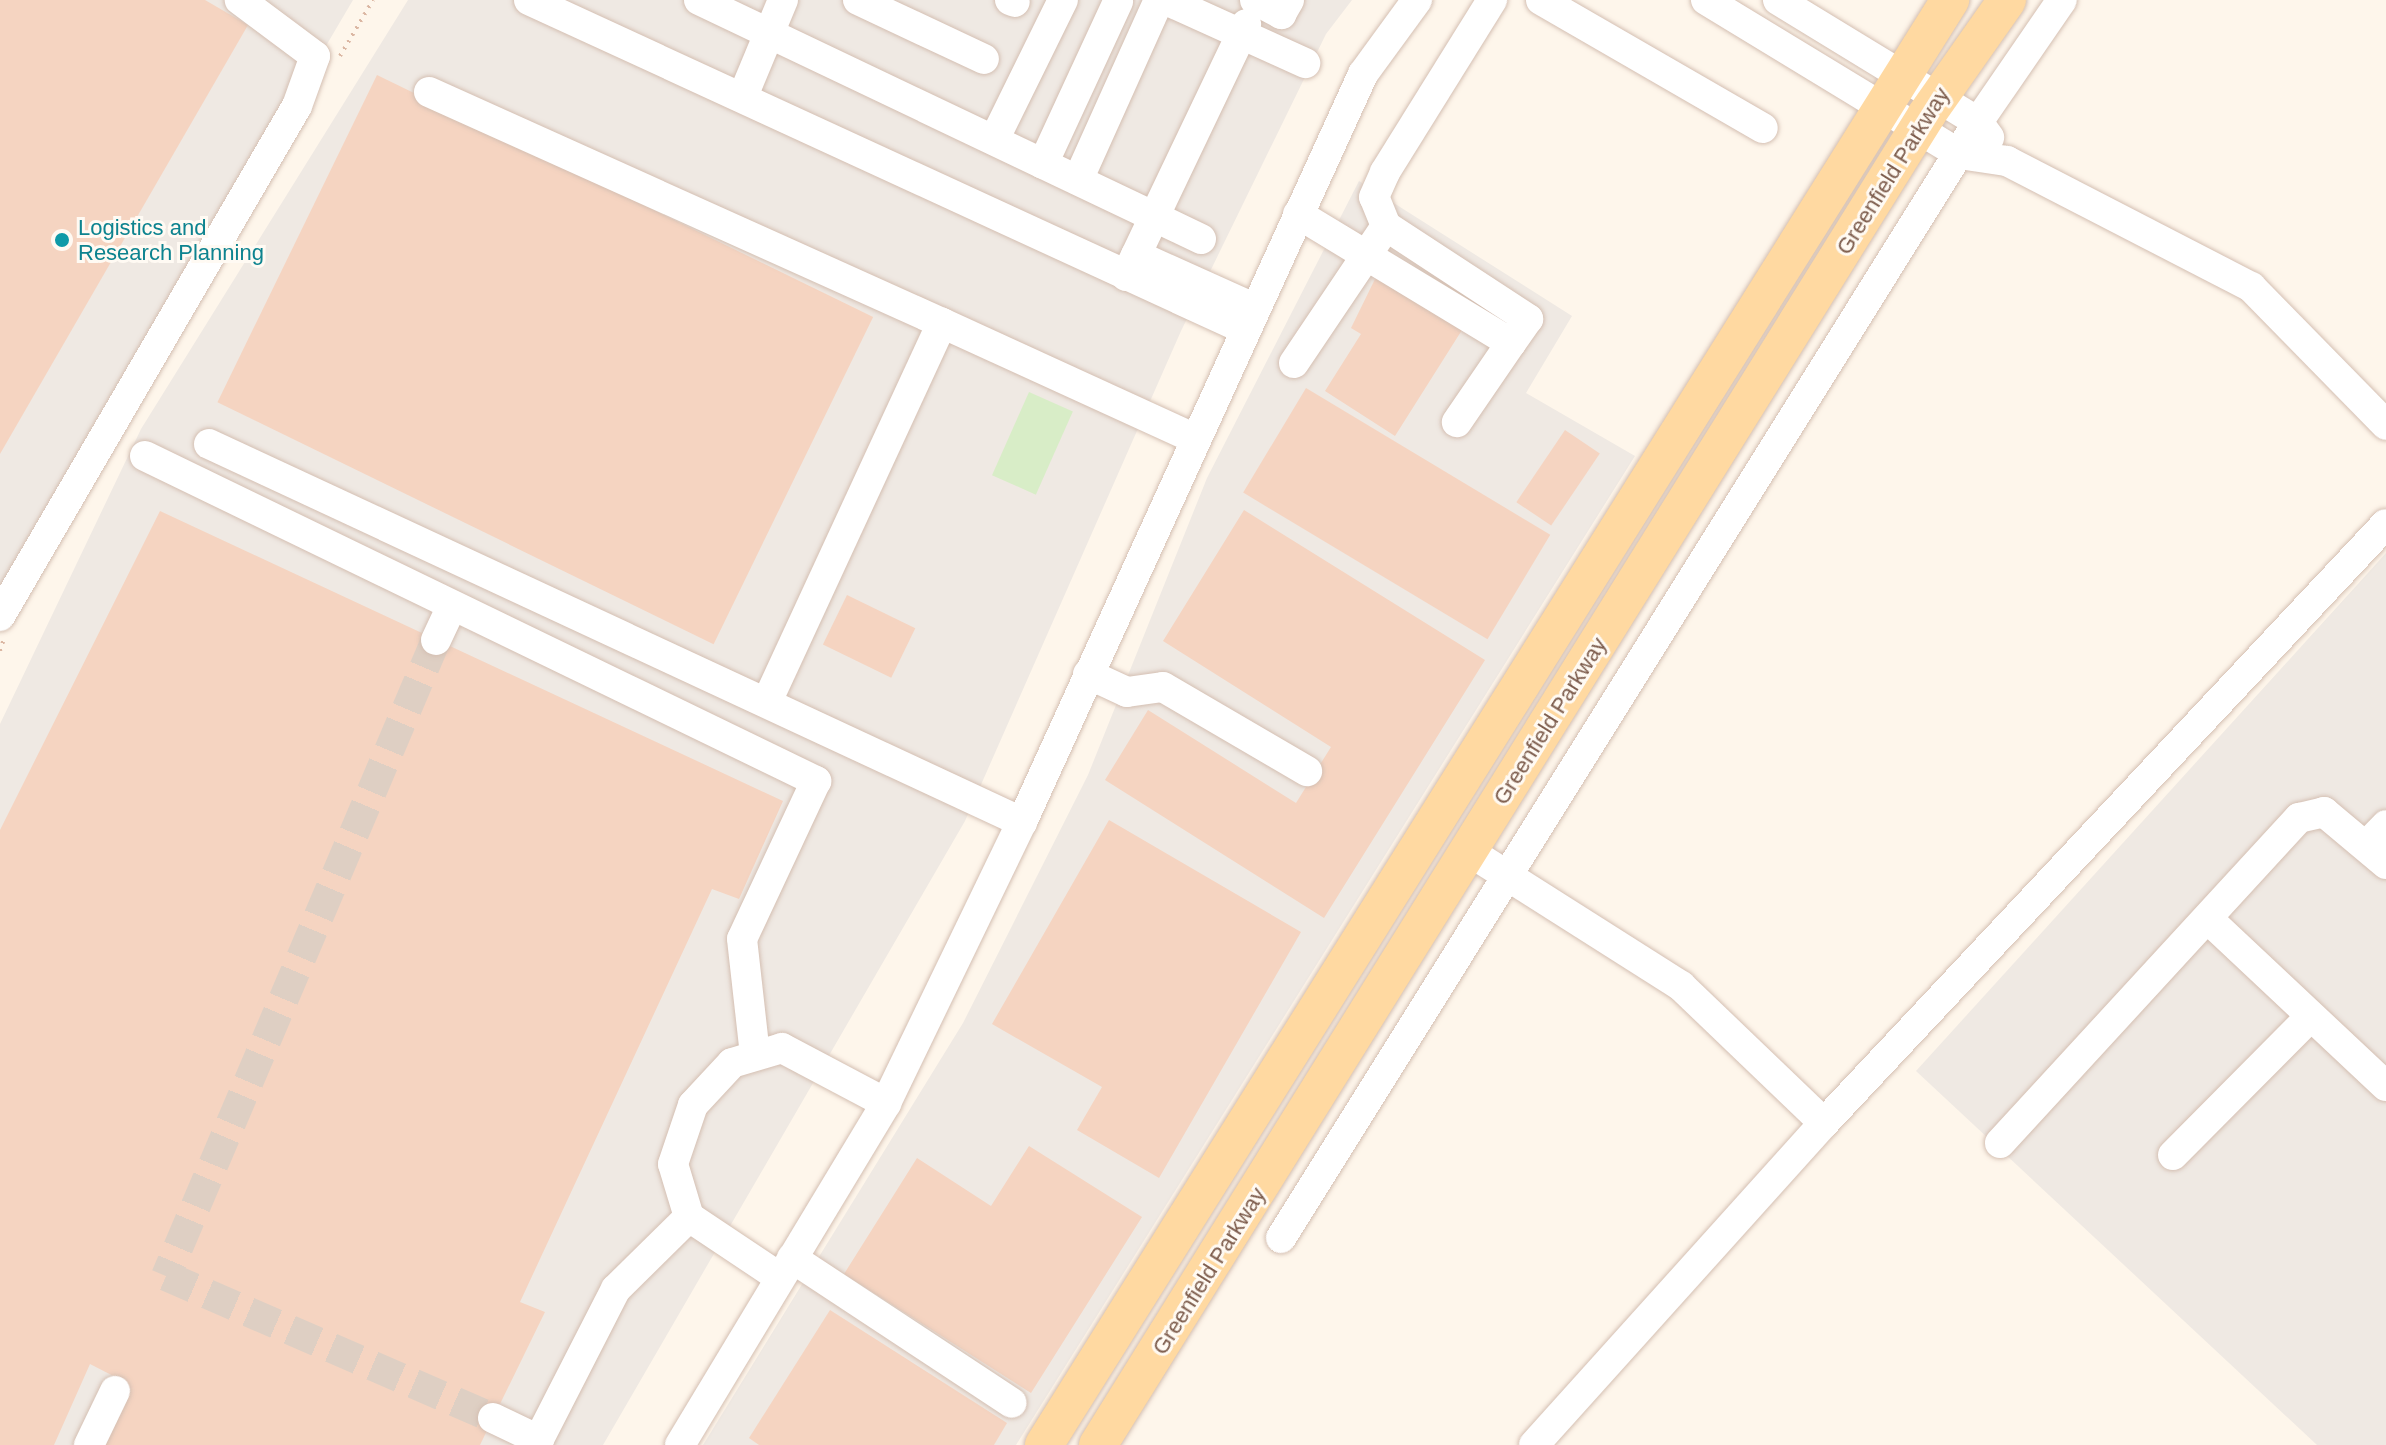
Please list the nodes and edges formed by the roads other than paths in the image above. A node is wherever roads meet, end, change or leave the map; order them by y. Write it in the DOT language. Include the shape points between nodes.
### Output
graph roads {
  1 [pos="240,0"];
  2 [pos="529,0"];
  3 [pos="699,0"];
  4 [pos="783,0"];
  5 [pos="858,0"];
  6 [pos="1063,0"];
  7 [pos="1159,0"];
  8 [pos="1166,0"];
  9 [pos="1289,0"];
  10 [pos="1417,0"];
  11 [pos="1492,0"];
  12 [pos="1541,0"];
  13 [pos="1706,0"];
  14 [pos="1778,0"];
  15 [pos="1950,0"];
  16 [pos="2007,0"];
  17 [pos="2062,0"];
  18 [pos="1118,2"];
  19 [pos="1247,20"];
  20 [pos="769,34"];
  21 [pos="984,59"];
  22 [pos="1305,63"];
  23 [pos="1886,91"];
  24 [pos="429,92"];
  25 [pos="743,96"];
  26 [pos="1927,116"];
  27 [pos="1978,122"];
  28 [pos="1763,128"];
  29 [pos="994,140"];
  30 [pos="1959,154"];
  31 [pos="2007,161"];
  32 [pos="1043,164"];
  33 [pos="1078,180"];
  34 [pos="1298,214"];
  35 [pos="1155,217"];
  36 [pos="1386,226"];
  37 [pos="1201,239"];
  38 [pos="1365,252"];
  39 [pos="1131,266"];
  40 [pos="1249,319"];
  41 [pos="942,323"];
  42 [pos="1511,343"];
  43 [pos="1294,363"];
  44 [pos="1457,422"];
  45 [pos="2386,425"];
  46 [pos="1195,439"];
  47 [pos="209,444"];
  48 [pos="145,456"];
  49 [pos="2386,524"];
  50 [pos="452,605"];
  51 [pos="0,616"];
  52 [pos="436,640"];
  53 [pos="1088,674"];
  54 [pos="767,702"];
  55 [pos="1307,771"];
  56 [pos="1022,822"];
  57 [pos="2379,845"];
  58 [pos="1470,852"];
  59 [pos="1509,876"];
  60 [pos="2208,919"];
  61 [pos="2310,1017"];
  62 [pos="755,1054"];
  63 [pos="2386,1086"];
  64 [pos="886,1103"];
  65 [pos="1824,1123"];
  66 [pos="2000,1143"];
  67 [pos="2173,1155"];
  68 [pos="689,1217"];
  69 [pos="1281,1238"];
  70 [pos="786,1268"];
  71 [pos="115,1391"];
  72 [pos="1012,1403"];
  73 [pos="493,1418"];
  74 [pos="538,1443"];
  75 [pos="89,1445"];
  76 [pos="680,1445"];
  77 [pos="1044,1445"];
  78 [pos="1098,1445"];
  79 [pos="1534,1445"];
  1 -- 51 [label="street" via="315,56 297,106"];
  2 -- 25 [label="street"];
  3 -- 20 [label="street"];
  4 -- 20 [label="street"];
  5 -- 21 [label="street"];
  6 -- 29 [label="street"];
  7 -- 33 [label="street"];
  8 -- 19 [label="street"];
  9 -- 19 [label="street" via="1281,14"];
  10 -- 34 [label="street" via="1363,74"];
  11 -- 36 [label="street" via="1385,172 1374,197"];
  12 -- 28 [label="street"];
  13 -- 23 [label="street"];
  14 -- 23 [label="street"];
  15 -- 23 [label="main road, Greenfield Parkway"];
  16 -- 26 [label="main road, Greenfield Parkway"];
  17 -- 27 [label="street"];
  18 -- 32 [label="street"];
  19 -- 22 [label="street"];
  19 -- 35 [label="street"];
  20 -- 25 [label="street"];
  20 -- 29 [label="street"];
  23 -- 26 [label="street"];
  23 -- 77 [label="main road, Greenfield Parkway"];
  24 -- 41 [label="street"];
  25 -- 39 [label="street"];
  26 -- 27 [label="street"];
  26 -- 30 [label="street"];
  26 -- 58 [label="main road, Greenfield Parkway"];
  27 -- 30 [label="street"];
  27 -- 31 [label="street"];
  29 -- 32 [label="street"];
  30 -- 31 [label="street"];
  30 -- 59 [label="street"];
  31 -- 45 [label="street" via="2251,287"];
  32 -- 33 [label="street"];
  33 -- 35 [label="street"];
  34 -- 38 [label="street"];
  34 -- 40 [label="street"];
  35 -- 37 [label="street"];
  35 -- 39 [label="street"];
  36 -- 38 [label="street"];
  36 -- 42 [label="street" via="1528,319"];
  38 -- 42 [label="street"];
  38 -- 43 [label="street"];
  39 -- 40 [label="street"];
  40 -- 46 [label="street"];
  41 -- 46 [label="street"];
  41 -- 54 [label="street"];
  42 -- 44 [label="street"];
  46 -- 53 [label="street"];
  47 -- 54 [label="street"];
  48 -- 50 [label="street"];
  49 -- 65 [label="street"];
  50 -- 52 [label="street"];
  50 -- 62 [label="street" via="816,781 742,939"];
  53 -- 55 [label="street" via="1127,692 1163,687"];
  53 -- 56 [label="street"];
  54 -- 56 [label="street"];
  56 -- 64 [label="street"];
  57 -- 60 [label="street" via="2324,812 2309,812"];
  58 -- 59 [label="street"];
  58 -- 78 [label="main road, Greenfield Parkway"];
  59 -- 65 [label="street" via="1681,986"];
  59 -- 69 [label="street"];
  60 -- 61 [label="street"];
  60 -- 66 [label="street"];
  61 -- 63 [label="street"];
  61 -- 67 [label="street"];
  62 -- 64 [label="street" via="782,1048"];
  62 -- 68 [label="street" via="711,1082 680,1132 673,1164"];
  64 -- 70 [label="street"];
  65 -- 79 [label="street"];
  68 -- 70 [label="street"];
  68 -- 74 [label="street" via="616,1289"];
  70 -- 72 [label="street"];
  70 -- 76 [label="street"];
  71 -- 75 [label="street"];
  73 -- 74 [label="street"];
}
